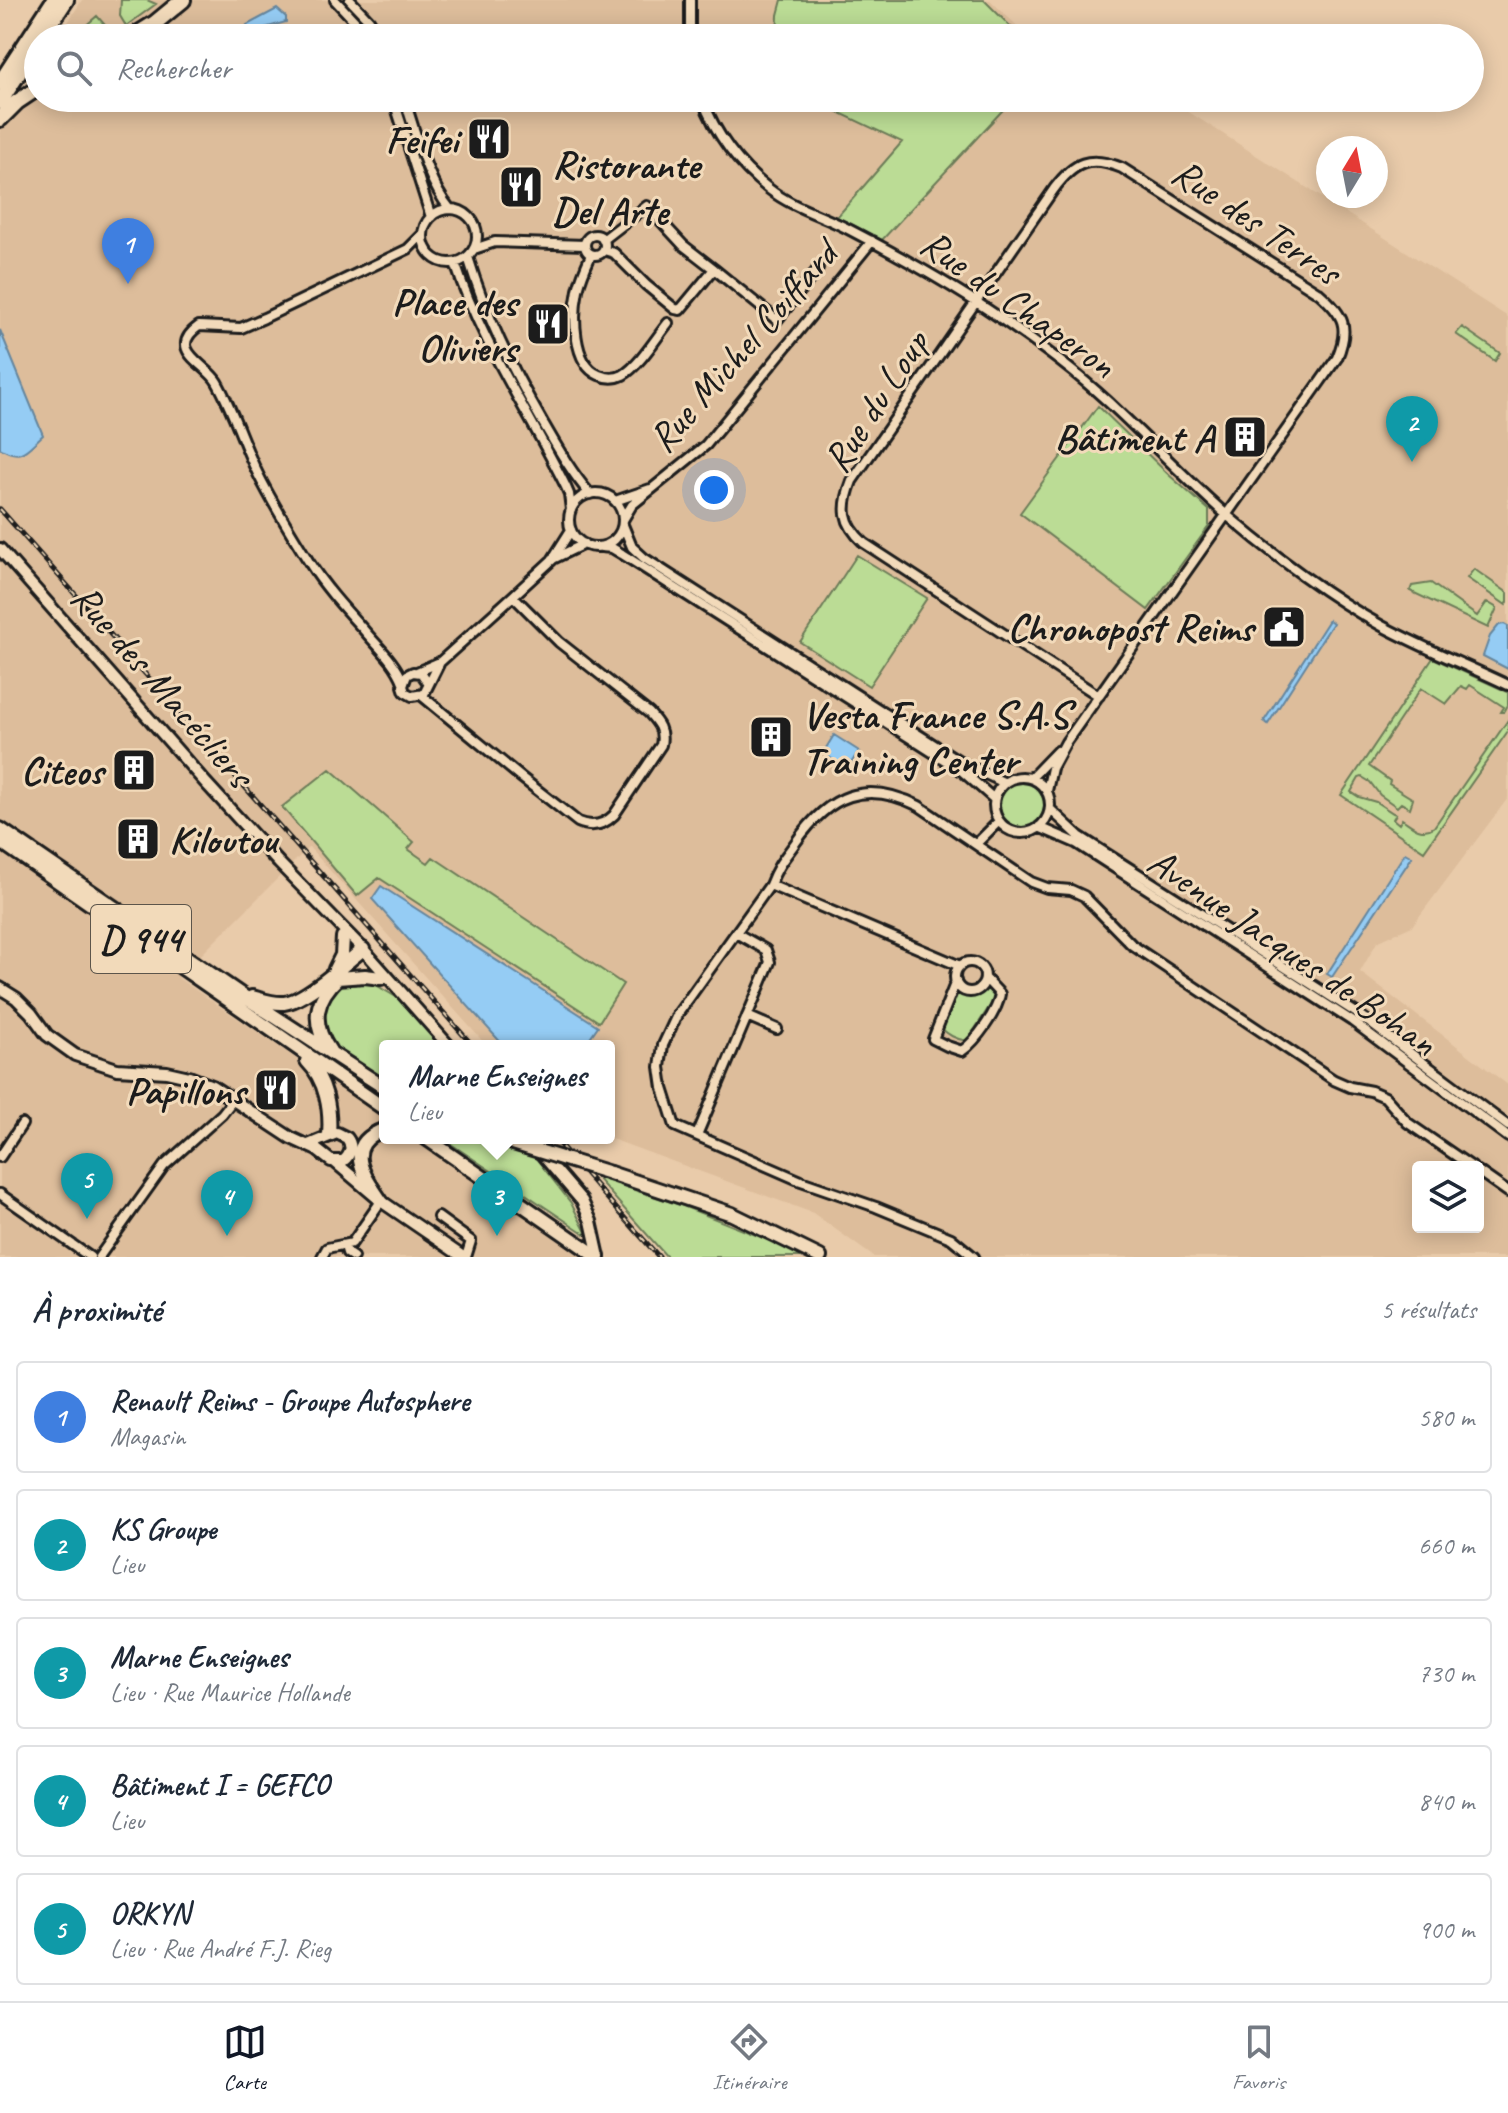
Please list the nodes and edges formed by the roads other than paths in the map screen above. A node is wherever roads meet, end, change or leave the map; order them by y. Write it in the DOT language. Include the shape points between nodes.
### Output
graph roads {
  1 [pos="54,0"];
  2 [pos="66,0"];
  3 [pos="183,0"];
  4 [pos="335,0"];
  5 [pos="350,0"];
  6 [pos="690,0"];
  7 [pos="38,24"];
  8 [pos="50,24"];
  9 [pos="153,24"];
  10 [pos="355,24"];
  11 [pos="371,24"];
  12 [pos="690,24"];
  13 [pos="24,46"];
  14 [pos="24,65"];
  15 [pos="0,83"];
  16 [pos="24,97"];
  17 [pos="0,102"];
  18 [pos="397,112"];
  19 [pos="409,112"];
  20 [pos="707,112"];
  21 [pos="0,119"];
  22 [pos="450,209"];
  23 [pos="431,217"];
  24 [pos="477,231"];
  25 [pos="423,234"];
  26 [pos="603,240"];
  27 [pos="872,241"];
  28 [pos="495,242"];
  29 [pos="585,245"];
  30 [pos="604,250"];
  31 [pos="471,253"];
  32 [pos="591,255"];
  33 [pos="455,263"];
  34 [pos="714,269"];
  35 [pos="818,269"];
  36 [pos="978,301"];
  37 [pos="668,323"];
  38 [pos="654,488"];
  39 [pos="590,494"];
  40 [pos="615,501"];
  41 [pos="571,510"];
  42 [pos="1227,515"];
  43 [pos="623,522"];
  44 [pos="571,530"];
  45 [pos="584,544"];
  46 [pos="601,547"];
  47 [pos="0,549"];
  48 [pos="552,560"];
  49 [pos="513,596"];
  50 [pos="440,662"];
  51 [pos="417,672"];
  52 [pos="403,682"];
  53 [pos="428,683"];
  54 [pos="1508,685"];
  55 [pos="421,695"];
  56 [pos="1099,696"];
  57 [pos="1066,742"];
  58 [pos="1031,778"];
  59 [pos="1005,783"];
  60 [pos="1047,791"];
  61 [pos="994,799"];
  62 [pos="1050,809"];
  63 [pos="999,821"];
  64 [pos="1039,827"];
  65 [pos="0,829"];
  66 [pos="0,841"];
  67 [pos="976,844"];
  68 [pos="279,863"];
  69 [pos="770,885"];
  70 [pos="736,933"];
  71 [pos="343,937"];
  72 [pos="362,953"];
  73 [pos="960,966"];
  74 [pos="336,975"];
  75 [pos="381,978"];
  76 [pos="985,978"];
  77 [pos="956,981"];
  78 [pos="0,988"];
  79 [pos="240,994"];
  80 [pos="409,1000"];
  81 [pos="747,1016"];
  82 [pos="777,1029"];
  83 [pos="282,1037"];
  84 [pos="444,1040"];
  85 [pos="334,1056"];
  86 [pos="379,1084"];
  87 [pos="233,1100"];
  88 [pos="379,1105"];
  89 [pos="22,1124"];
  90 [pos="1508,1126"];
  91 [pos="379,1127"];
  92 [pos="379,1132"];
  93 [pos="697,1135"];
  94 [pos="327,1137"];
  95 [pos="1508,1137"];
  96 [pos="428,1144"];
  97 [pos="434,1144"];
  98 [pos="516,1144"];
  99 [pos="533,1144"];
  100 [pos="308,1145"];
  101 [pos="350,1150"];
  102 [pos="323,1154"];
  103 [pos="0,1157"];
  104 [pos="1463,1161"];
  105 [pos="335,1162"];
  106 [pos="1484,1175"];
  107 [pos="358,1184"];
  108 [pos="492,1185"];
  109 [pos="1508,1192"];
  110 [pos="0,1194"];
  111 [pos="381,1201"];
  112 [pos="438,1217"];
  113 [pos="338,1249"];
  114 [pos="90,1257"];
  115 [pos="99,1257"];
  116 [pos="322,1257"];
  117 [pos="344,1257"];
  118 [pos="353,1257"];
  119 [pos="465,1257"];
  120 [pos="599,1257"];
  121 [pos="820,1257"];
  122 [pos="974,1257"];
  1 -- 7 [label="highway"];
  2 -- 8 [label="highway"];
  3 -- 9 [label="highway"];
  4 -- 10 [label="street"];
  5 -- 11 [label="street"];
  6 -- 12 [label="street"];
  13 -- 15 [label="highway"];
  14 -- 17 [label="highway"];
  16 -- 21 [label="highway"];
  18 -- 23 [label="street"];
  19 -- 22 [label="street" via="426,163"];
  20 -- 27 [label="street, Rue du Chaperon" via="733,154 770,190"];
  22 -- 23 [label="street"];
  22 -- 24 [label="street" via="467,214"];
  23 -- 25 [label="street"];
  24 -- 28 [label="street"];
  24 -- 31 [label="street"];
  25 -- 33 [label="street" via="435,259"];
  25 -- 52 [label="street" via="408,249 241,328 199,326 187,347 192,359 217,382 267,491 311,565"];
  26 -- 29 [label="street" via="592,236"];
  26 -- 30 [label="street"];
  26 -- 34 [label="street" via="647,206"];
  27 -- 36 [label="street, Rue du Chaperon"];
  27 -- 38 [label="street, Rue Michel Coiffard" via="706,445"];
  28 -- 29 [label="street"];
  28 -- 31 [label="street"];
  29 -- 32 [label="street"];
  30 -- 32 [label="street"];
  30 -- 34 [label="street" via="680,310"];
  31 -- 33 [label="street"];
  31 -- 39 [label="street" via="481,299 514,372"];
  32 -- 37 [label="street" via="575,314 580,355 588,368 597,375 622,376"];
  33 -- 41 [label="street" via="490,348 566,487"];
  34 -- 35 [label="street" via="777,320"];
  36 -- 42 [label="street, Rue du Chaperon" via="1117,410"];
  36 -- 42 [label="street, Rue des Terres" via="1063,176 1074,166 1099,161 1122,168 1336,307 1345,333 1337,358"];
  36 -- 56 [label="street, Rue du Loup" via="852,481 847,522 864,543"];
  38 -- 40 [label="street, Rue Michel Coiffard"];
  38 -- 43 [label="street, Rue Michel Coiffard" via="632,505"];
  39 -- 40 [label="street"];
  39 -- 41 [label="street"];
  40 -- 43 [label="street"];
  41 -- 44 [label="street"];
  42 -- 54 [label="street, Rue du Chaperon" via="1367,617"];
  42 -- 56 [label="street, Rue des Terres"];
  43 -- 46 [label="street" via="615,539"];
  43 -- 59 [label="street" via="632,547 644,558 964,764"];
  44 -- 45 [label="street"];
  44 -- 48 [label="street"];
  45 -- 46 [label="street"];
  45 -- 48 [label="street"];
  46 -- 61 [label="street" via="612,548 962,771"];
  47 -- 68 [label="street, Rue des Macécliers"];
  48 -- 49 [label="street"];
  49 -- 50 [label="street"];
  49 -- 55 [label="street" via="559,642 660,725 661,745 609,820 598,825 578,822"];
  50 -- 51 [label="street"];
  50 -- 53 [label="street"];
  51 -- 52 [label="street"];
  51 -- 53 [label="street"];
  52 -- 55 [label="street" via="408,695"];
  53 -- 55 [label="street"];
  56 -- 57 [label="street, Rue des Terres"];
  57 -- 58 [label="street"];
  57 -- 60 [label="street"];
  58 -- 59 [label="street"];
  58 -- 60 [label="street"];
  59 -- 61 [label="street"];
  60 -- 62 [label="street"];
  61 -- 63 [label="street"];
  62 -- 64 [label="street"];
  62 -- 90 [label="street, Avenue Jacques de Bohan" via="1079,836 1358,1014"];
  63 -- 64 [label="street" via="1017,832"];
  63 -- 67 [label="street"];
  64 -- 95 [label="street, Avenue Jacques de Bohan" via="1076,843 1352,1021"];
  65 -- 79 [label="main road, D 944"];
  66 -- 83 [label="main road, D 944"];
  67 -- 69 [label="street" via="905,799 857,794 811,821 778,865"];
  67 -- 104 [label="street" via="1039,886 1084,896 1132,945 1334,1080 1385,1097 1408,1123"];
  68 -- 71 [label="street, Rue des Macécliers"];
  68 -- 72 [label="street, Rue des Macécliers"];
  69 -- 70 [label="street"];
  69 -- 73 [label="street"];
  70 -- 81 [label="street" via="766,950 770,962"];
  70 -- 93 [label="street" via="677,1015 663,1045 663,1088 675,1126"];
  71 -- 72 [label="street, Rue des Macécliers"];
  71 -- 74 [label="main road"];
  72 -- 74 [label="main road"];
  72 -- 75 [label="street, Rue des Macécliers"];
  72 -- 80 [label="street, Rue des Macécliers"];
  73 -- 76 [label="street" via="978,964"];
  73 -- 77 [label="street"];
  74 -- 75 [label="main road"];
  74 -- 79 [label="main road" via="292,1001 274,1003"];
  74 -- 85 [label="main road" via="322,996 318,1020"];
  75 -- 80 [label="street, Rue des Macécliers"];
  76 -- 77 [label="street" via="972,991"];
  76 -- 77 [label="street" via="1000,994 999,1004 962,1051 933,1039"];
  78 -- 87 [label="street" via="75,1055 117,1069 189,1077"];
  79 -- 85 [label="main road, D 944"];
  80 -- 84 [label="street, Rue des Macécliers"];
  81 -- 82 [label="street"];
  81 -- 93 [label="street"];
  83 -- 88 [label="main road, D 944"];
  83 -- 94 [label="main road" via="317,1071 323,1084 330,1122"];
  85 -- 86 [label="main road"];
  87 -- 100 [label="street"];
  87 -- 115 [label="street" via="164,1166"];
  89 -- 103 [label="street"];
  91 -- 101 [label="main road" via="364,1132"];
  92 -- 111 [label="main road" via="361,1146 359,1157"];
  93 -- 122 [label="street" via="951,1238"];
  94 -- 100 [label="street"];
  94 -- 101 [label="street" via="342,1135"];
  94 -- 102 [label="street"];
  96 -- 108 [label="main road"];
  97 -- 108 [label="main road"];
  98 -- 121 [label="main road, bridge" via="732,1214"];
  99 -- 120 [label="street" via="582,1201"];
  100 -- 102 [label="street"];
  101 -- 105 [label="street" via="343,1161"];
  101 -- 107 [label="street"];
  102 -- 105 [label="street"];
  105 -- 107 [label="street"];
  106 -- 109 [label="street"];
  107 -- 111 [label="street"];
  108 -- 120 [label="main road"];
  110 -- 114 [label="street"];
  111 -- 113 [label="street" via="358,1237"];
  111 -- 119 [label="street"];
  112 -- 119 [label="street" via="471,1241"];
  113 -- 116 [label="street" via="327,1248"];
  113 -- 117 [label="street"];
  113 -- 118 [label="street"];
}
